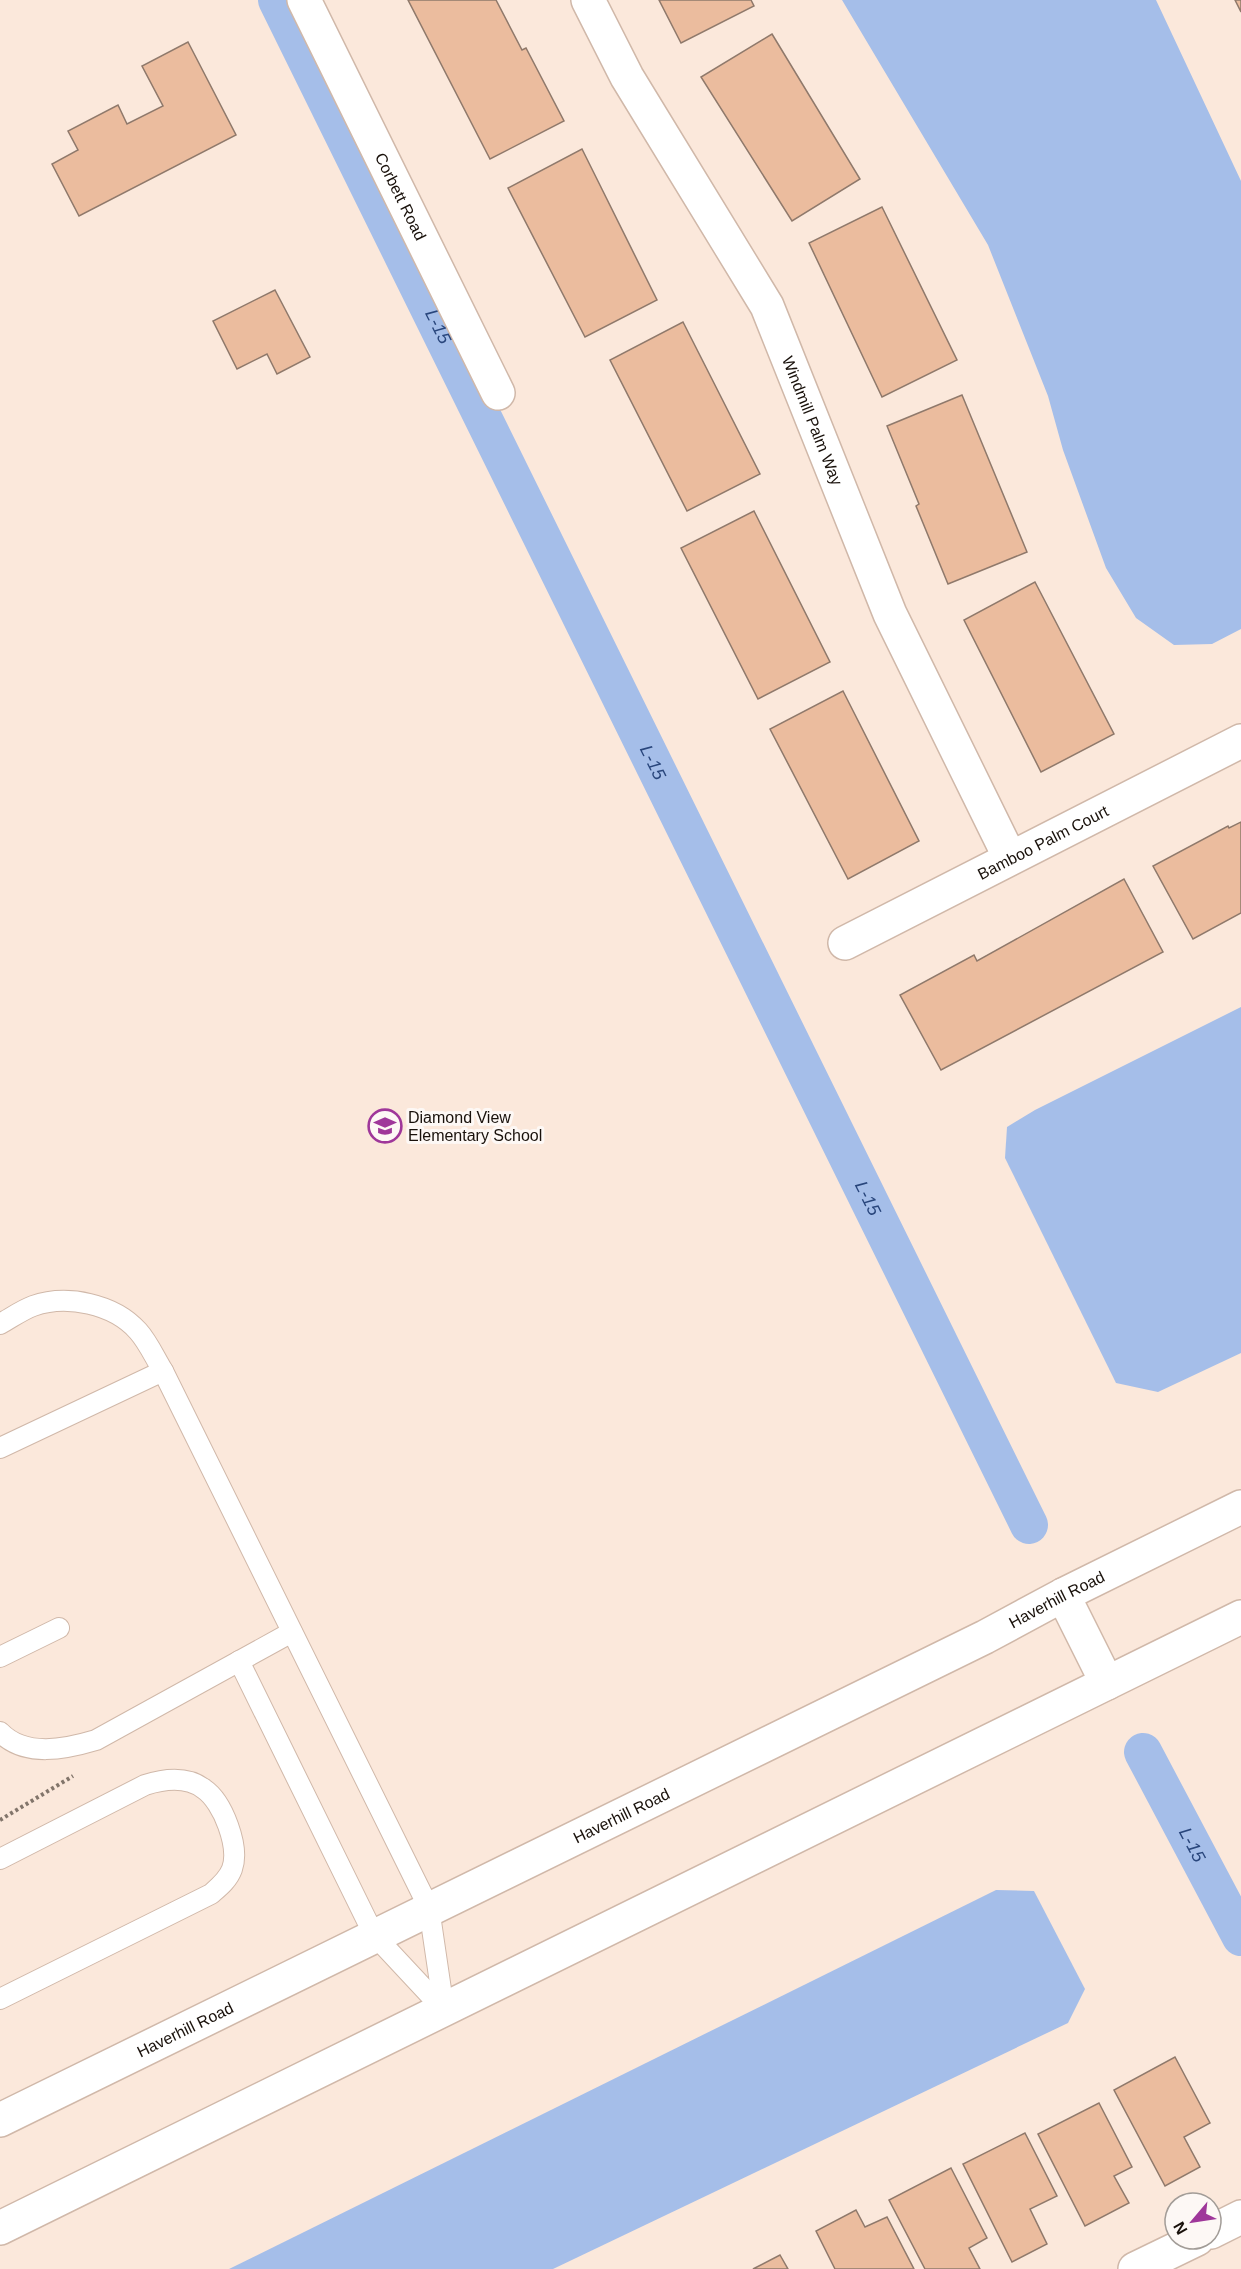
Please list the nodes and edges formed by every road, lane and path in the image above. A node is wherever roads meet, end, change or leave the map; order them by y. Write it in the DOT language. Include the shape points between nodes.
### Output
graph roads {
  1 [pos="304,0"];
  2 [pos="588,0"];
  3 [pos="498,393"];
  4 [pos="1241,741"];
  5 [pos="1010,858"];
  6 [pos="845,943"];
  7 [pos="0,1324"];
  8 [pos="163,1371"];
  9 [pos="0,1448"];
  10 [pos="1241,1507"];
  11 [pos="1063,1595"];
  12 [pos="1241,1617"];
  13 [pos="59,1628"];
  14 [pos="292,1632"];
  15 [pos="0,1657"];
  16 [pos="239,1661"];
  17 [pos="1107,1683"];
  18 [pos="0,1732"];
  19 [pos="77,1774"];
  20 [pos="0,1820"];
  21 [pos="0,1859"];
  22 [pos="429,1908"];
  23 [pos="374,1935"];
  24 [pos="0,1999"];
  25 [pos="444,2010"];
  26 [pos="0,2120"];
  27 [pos="1241,2217"];
  28 [pos="1223,2226"];
  29 [pos="0,2228"];
  30 [pos="1173,2251"];
  31 [pos="1136,2269"];
  1 -- 3 [label="street, Corbett Road"];
  2 -- 5 [label="street, Windmill Palm Way" via="627,77 767,306 890,614"];
  4 -- 5 [label="street, Bamboo Palm Court"];
  5 -- 6 [label="street, Bamboo Palm Court"];
  7 -- 8 [label="lane" via="34,1306 62,1301 89,1304 116,1313 138,1331"];
  8 -- 9 [label="lane"];
  8 -- 14 [label="lane"];
  10 -- 11 [label="street, Haverhill Road"];
  11 -- 17 [label="street"];
  11 -- 22 [label="street, Haverhill Road" via="985,1637"];
  12 -- 17 [label="street"];
  13 -- 15 [label="lane"];
  14 -- 16 [label="lane"];
  14 -- 22 [label="lane"];
  16 -- 18 [label="lane" via="96,1740 68,1748 38,1749 7,1740"];
  16 -- 23 [label="lane"];
  17 -- 25 [label="street"];
  19 -- 20 [label="path"];
  21 -- 24 [label="lane" via="145,1785 173,1779 204,1789 227,1824 235,1854 224,1883 211,1894"];
  22 -- 23 [label="street, Haverhill Road"];
  22 -- 25 [label="lane"];
  23 -- 25 [label="lane"];
  23 -- 26 [label="street, Haverhill Road"];
  25 -- 29 [label="street"];
  27 -- 28 [label="street"];
  30 -- 31 [label="street"];
}
